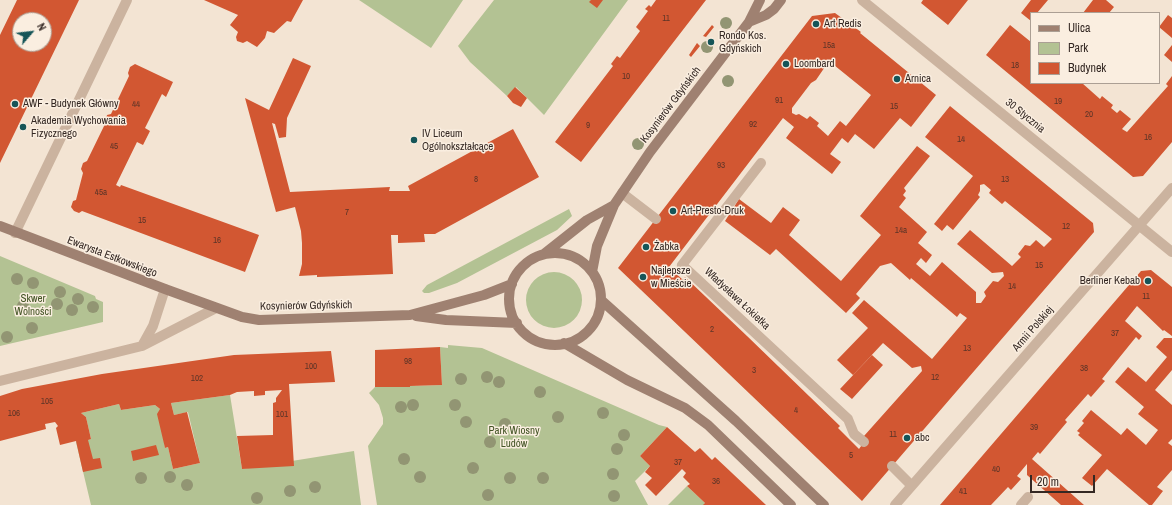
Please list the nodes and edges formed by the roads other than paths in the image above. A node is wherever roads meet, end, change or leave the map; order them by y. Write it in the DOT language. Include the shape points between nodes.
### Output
graph roads {
  1 [pos="127,0"];
  2 [pos="760,0"];
  3 [pos="781,0"];
  4 [pos="862,0"];
  5 [pos="749,22"];
  6 [pos="761,163"];
  7 [pos="1172,188"];
  8 [pos="622,193"];
  9 [pos="614,205"];
  10 [pos="656,219"];
  11 [pos="0,226"];
  12 [pos="1140,226"];
  13 [pos="15,233"];
  14 [pos="1172,252"];
  15 [pos="544,254"];
  16 [pos="592,272"];
  17 [pos="512,284"];
  18 [pos="165,289"];
  19 [pos="601,300"];
  20 [pos="216,308"];
  21 [pos="410,315"];
  22 [pos="517,324"];
  23 [pos="564,343"];
  24 [pos="142,346"];
  25 [pos="0,381"];
  26 [pos="864,442"];
  27 [pos="892,466"];
  28 [pos="911,485"];
  29 [pos="1028,497"];
  30 [pos="790,505"];
  31 [pos="824,505"];
  32 [pos="895,505"];
  33 [pos="1021,505"];
  1 -- 13 [label="street"];
  2 -- 5 [label="main road, Kosynierów Gdyńskich"];
  3 -- 5 [label="main road, Kosynierów Gdyńskich" via="766,15"];
  4 -- 12 [label="street, 30 Stycznia"];
  5 -- 8 [label="main road, Kosynierów Gdyńskich"];
  6 -- 26 [label="street, Władysława Łokietka" via="691,246 682,265 848,419 854,434"];
  7 -- 12 [label="street, Armii Polskiej"];
  8 -- 9 [label="main road, Kosynierów Gdyńskich"];
  8 -- 10 [label="street"];
  9 -- 15 [label="main road, Kosynierów Gdyńskich" via="587,220"];
  9 -- 16 [label="main road, Kosynierów Gdyńskich" via="597,246"];
  11 -- 13 [label="main road, Ewarysta Estkowskiego"];
  12 -- 14 [label="street, 30 Stycznia"];
  12 -- 28 [label="street, Armii Polskiej"];
  13 -- 18 [label="main road, Ewarysta Estkowskiego"];
  15 -- 16 [label="main road" via="570,255"];
  15 -- 17 [label="main road" via="531,260 520,270"];
  16 -- 19 [label="main road" via="598,281"];
  17 -- 21 [label="main road, Kosynierów Gdyńskich" via="484,295"];
  17 -- 22 [label="main road" via="510,304"];
  18 -- 20 [label="main road, Ewarysta Estkowskiego"];
  18 -- 24 [label="street" via="153,326"];
  19 -- 23 [label="main road" via="594,323 586,332"];
  19 -- 31 [label="main road"];
  20 -- 21 [label="main road, Kosynierów Gdyńskich" via="259,320"];
  20 -- 24 [label="street"];
  21 -- 22 [label="main road, Kosynierów Gdyńskich"];
  22 -- 23 [label="main road" via="534,341 555,346"];
  23 -- 30 [label="main road" via="627,380 685,408 708,424"];
  24 -- 25 [label="street"];
  27 -- 28 [label="street"];
  28 -- 32 [label="street, Armii Polskiej"];
  29 -- 33 [label="street"];
}
